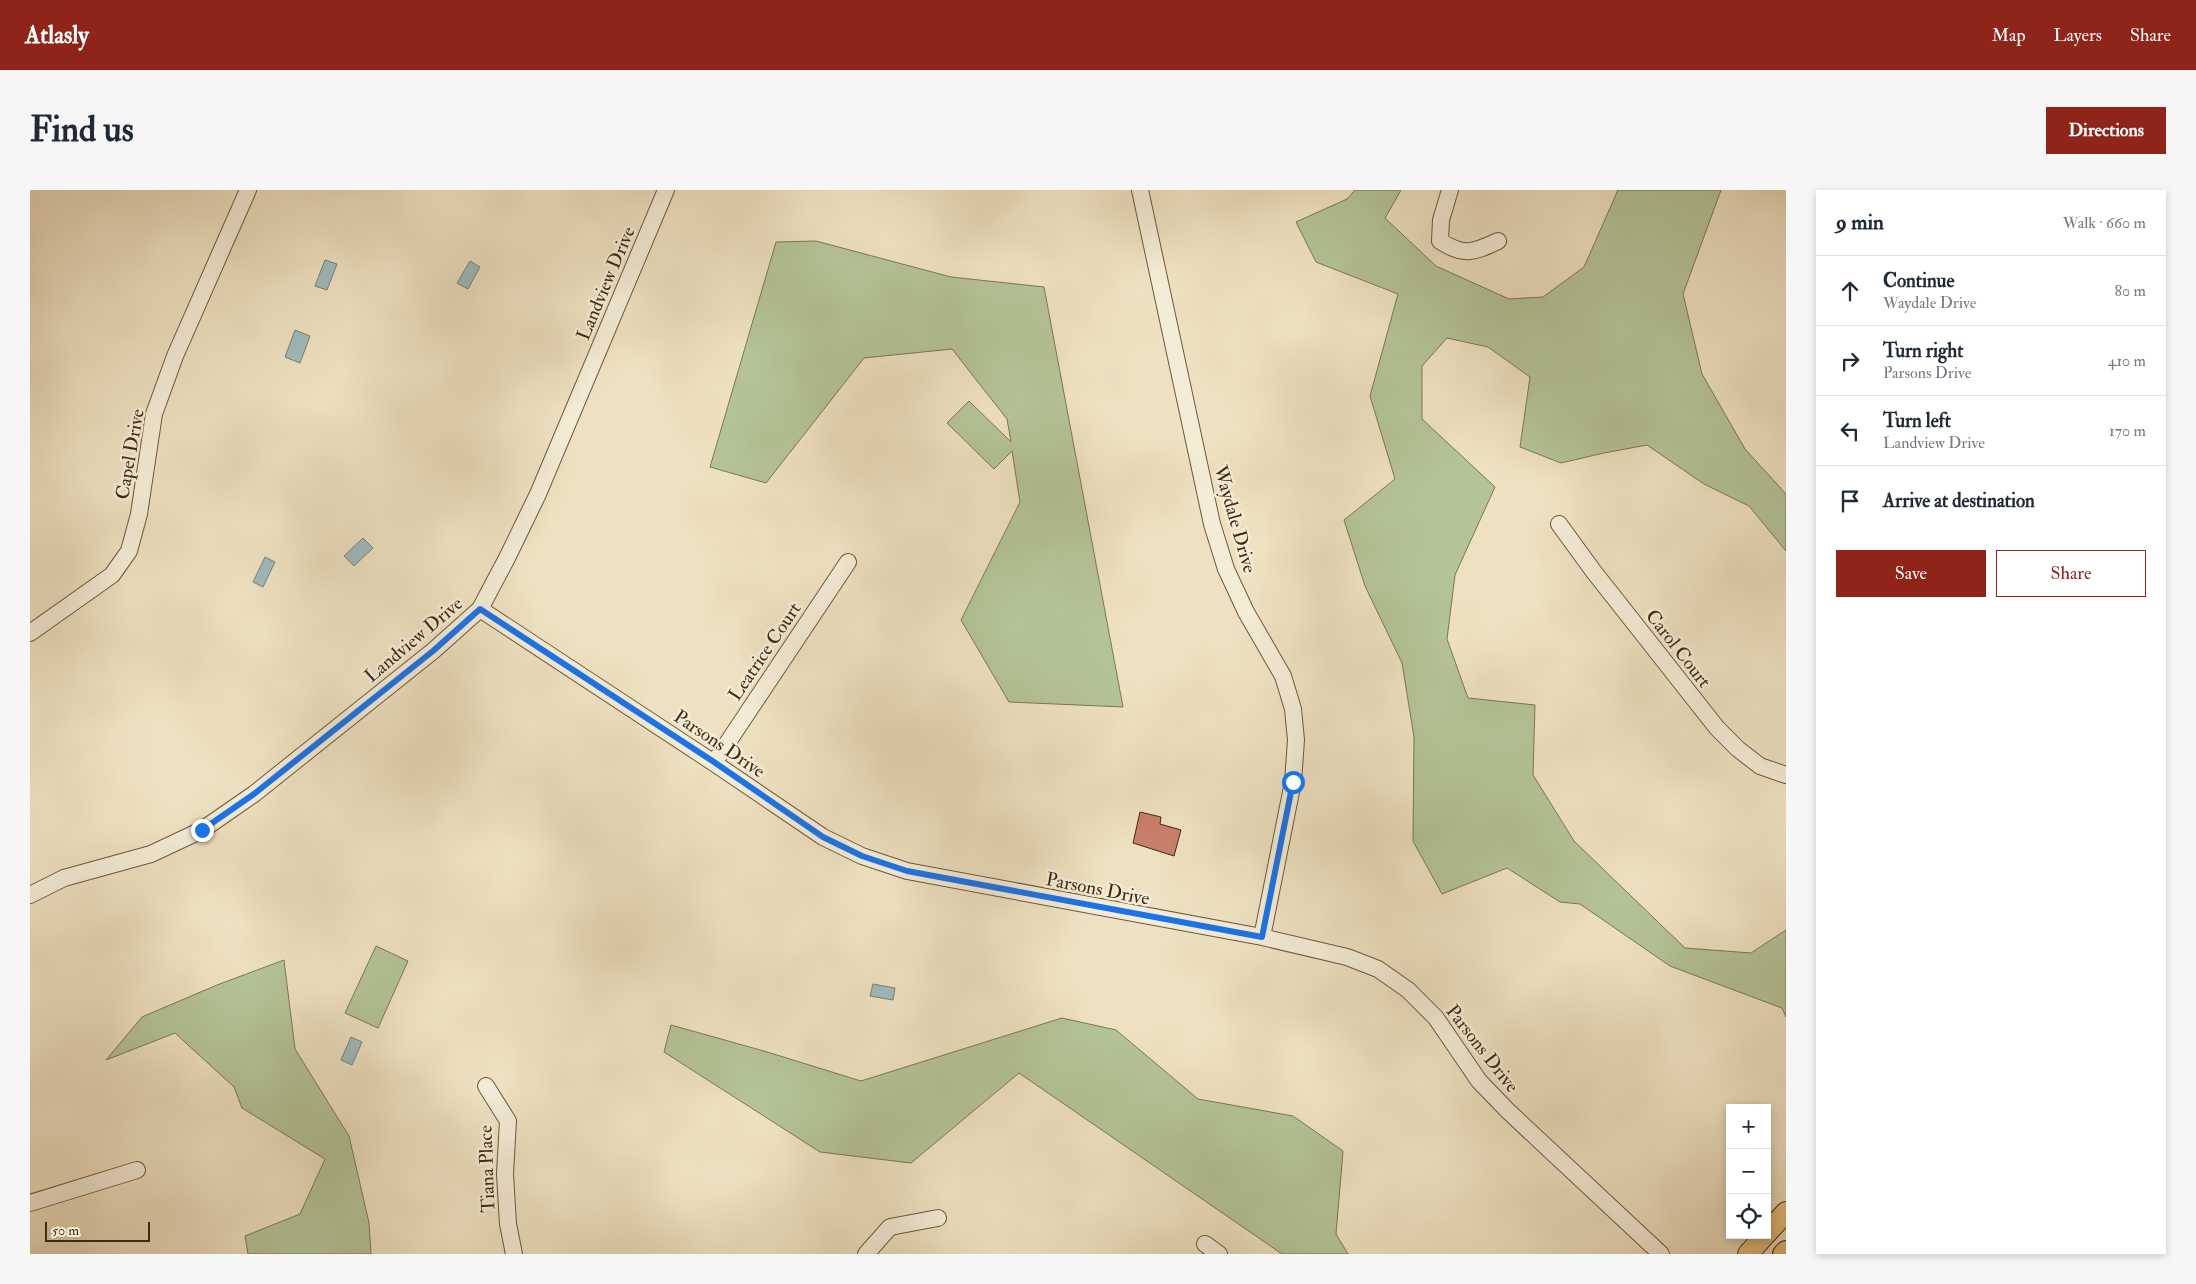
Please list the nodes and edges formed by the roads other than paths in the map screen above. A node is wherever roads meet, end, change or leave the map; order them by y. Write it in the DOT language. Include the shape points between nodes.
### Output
graph roads {
  1 [pos="248,190"];
  2 [pos="666,190"];
  3 [pos="1140,190"];
  4 [pos="1450,190"];
  5 [pos="1498,241"];
  6 [pos="1559,524"];
  7 [pos="848,562"];
  8 [pos="480,609"];
  9 [pos="30,633"];
  10 [pos="714,762"];
  11 [pos="1786,775"];
  12 [pos="30,895"];
  13 [pos="1262,937"];
  14 [pos="486,1086"];
  15 [pos="138,1170"];
  16 [pos="30,1203"];
  17 [pos="1786,1212"];
  18 [pos="938,1218"];
  19 [pos="1771,1228"];
  20 [pos="1762,1239"];
  21 [pos="1205,1244"];
  22 [pos="1786,1251"];
  23 [pos="514,1254"];
  24 [pos="866,1254"];
  25 [pos="1219,1254"];
  26 [pos="1661,1254"];
  27 [pos="1748,1254"];
  28 [pos="1783,1254"];
  1 -- 9 [label="street, Capel Drive" via="175,356 154,414 139,514 129,551 112,575"];
  2 -- 8 [label="street, Landview Drive" via="538,494"];
  3 -- 13 [label="street, Waydale Drive" via="1212,524 1226,569 1246,612 1283,676 1293,709 1296,740 1293,782"];
  4 -- 5 [label="street" via="1441,220 1440,241 1455,251 1477,251"];
  6 -- 11 [label="street, Carol Court" via="1717,728 1760,766"];
  7 -- 10 [label="street, Leatrice Court"];
  8 -- 10 [label="street, Parsons Drive"];
  8 -- 12 [label="street, Landview Drive" via="433,651 254,794 202,830 151,854 64,878"];
  10 -- 13 [label="street, Parsons Drive" via="823,837 862,856 907,871"];
  13 -- 26 [label="street, Parsons Drive" via="1347,957 1378,969 1408,990 1436,1018 1479,1081"];
  14 -- 23 [label="street, Tiana Place" via="508,1121 505,1174 508,1224"];
  15 -- 16 [label="street"];
  17 -- 19 [label="main road"];
  18 -- 24 [label="street" via="890,1227"];
  20 -- 27 [label="main road"];
  21 -- 25 [label="street"];
  22 -- 28 [label="main road"];
}
